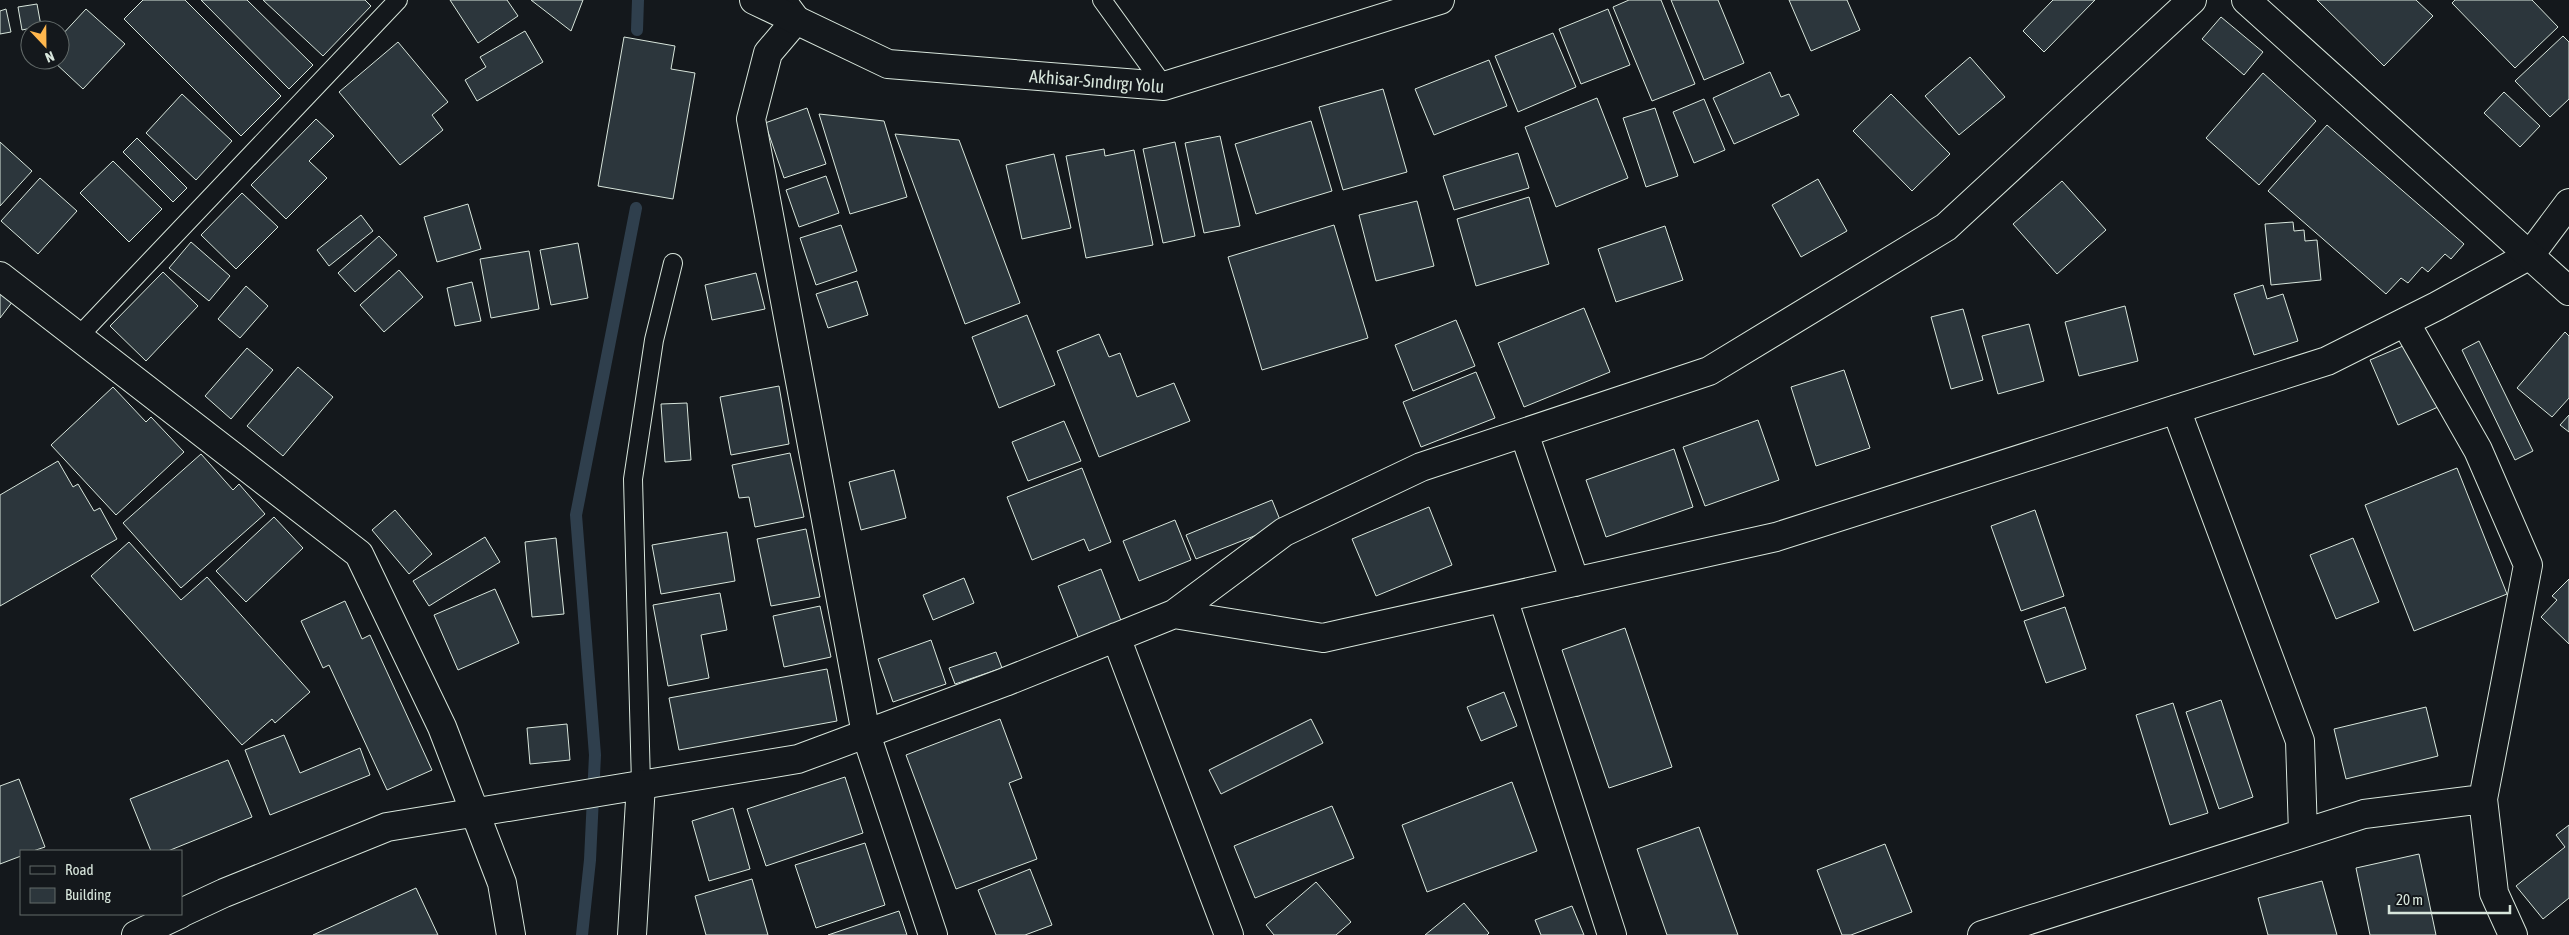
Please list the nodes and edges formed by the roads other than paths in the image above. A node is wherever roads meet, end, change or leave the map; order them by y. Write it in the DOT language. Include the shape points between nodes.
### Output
graph roads {
  1 [pos="398,0"];
  2 [pos="754,0"];
  3 [pos="1102,0"];
  4 [pos="1440,0"];
  5 [pos="2192,0"];
  6 [pos="2246,0"];
  7 [pos="789,10"];
  8 [pos="1164,86"];
  9 [pos="2569,203"];
  10 [pos="2530,255"];
  11 [pos="673,264"];
  12 [pos="0,276"];
  13 [pos="2569,291"];
  14 [pos="2405,322"];
  15 [pos="78,336"];
  16 [pos="2176,409"];
  17 [pos="1524,433"];
  18 [pos="1575,582"];
  19 [pos="1503,598"];
  20 [pos="1174,614"];
  21 [pos="1116,637"];
  22 [pos="866,734"];
  23 [pos="635,785"];
  24 [pos="2483,799"];
  25 [pos="475,812"];
  26 [pos="2303,833"];
  27 [pos="182,914"];
  28 [pos="179,915"];
  29 [pos="136,935"];
  30 [pos="512,935"];
  31 [pos="632,935"];
  32 [pos="933,935"];
  33 [pos="1229,935"];
  34 [pos="1612,935"];
  35 [pos="1982,935"];
  36 [pos="2513,935"];
  1 -- 15 [label="lane"];
  2 -- 7 [label="street, Akhisar-Sındırgı Yolu"];
  3 -- 8 [label="lane"];
  4 -- 8 [label="street, Akhisar-Sındırgı Yolu"];
  5 -- 17 [label="street" via="1946,227 1709,371"];
  6 -- 10 [label="street"];
  7 -- 8 [label="street, Akhisar-Sındırgı Yolu" via="888,64"];
  7 -- 22 [label="street" via="768,53 751,119"];
  9 -- 10 [label="street"];
  10 -- 13 [label="street"];
  10 -- 14 [label="street"];
  11 -- 23 [label="lane" via="654,340 633,478"];
  12 -- 15 [label="street"];
  14 -- 16 [label="street" via="2327,361"];
  14 -- 24 [label="street" via="2478,450 2528,565"];
  15 -- 25 [label="street" via="359,554 442,727"];
  16 -- 18 [label="street" via="1776,537"];
  16 -- 26 [label="street" via="2300,741"];
  17 -- 18 [label="street"];
  17 -- 20 [label="street" via="1421,467 1284,532"];
  18 -- 19 [label="street"];
  19 -- 20 [label="street" via="1323,638"];
  19 -- 34 [label="street"];
  20 -- 21 [label="street"];
  21 -- 22 [label="street"];
  21 -- 33 [label="street"];
  22 -- 23 [label="street" via="798,759"];
  22 -- 32 [label="street"];
  23 -- 25 [label="street"];
  23 -- 31 [label="street"];
  24 -- 26 [label="street" via="2364,814"];
  24 -- 36 [label="street" via="2494,893"];
  25 -- 27 [label="street" via="387,827 224,893"];
  25 -- 30 [label="street" via="502,883"];
  26 -- 35 [label="street"];
  28 -- 29 [label="street"];
}
